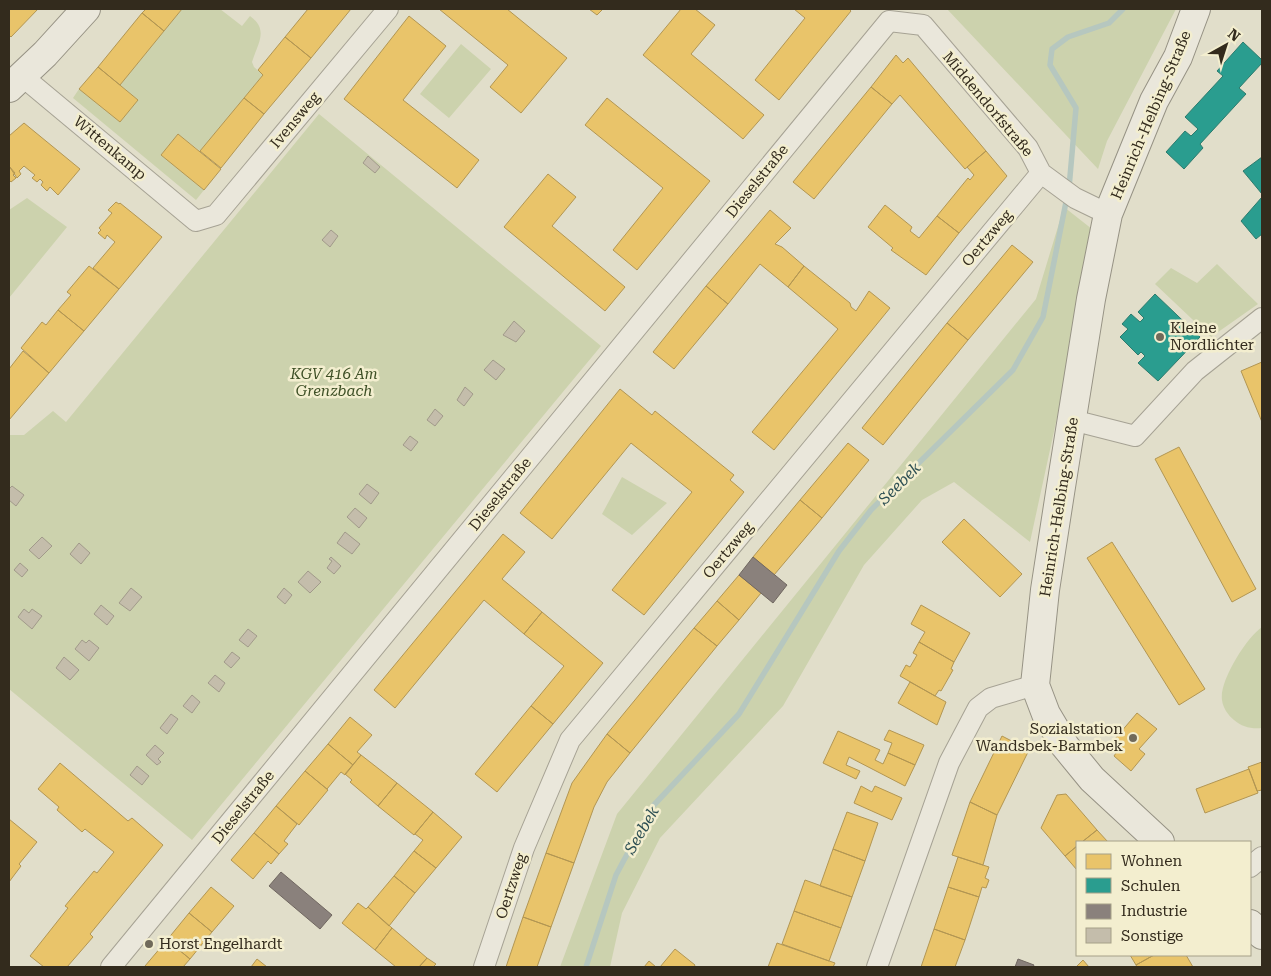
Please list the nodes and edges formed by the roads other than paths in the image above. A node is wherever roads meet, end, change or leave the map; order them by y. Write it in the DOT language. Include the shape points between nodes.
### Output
graph roads {
  1 [pos="86,9"];
  2 [pos="388,9"];
  3 [pos="1196,9"];
  4 [pos="888,21"];
  5 [pos="13,83"];
  6 [pos="1041,173"];
  7 [pos="1108,214"];
  8 [pos="196,221"];
  9 [pos="1262,318"];
  10 [pos="1072,420"];
  11 [pos="1035,685"];
  12 [pos="1159,841"];
  13 [pos="1262,857"];
  14 [pos="1251,867"];
  15 [pos="1251,925"];
  16 [pos="1262,935"];
  17 [pos="111,967"];
  18 [pos="484,967"];
  19 [pos="877,967"];
  1 -- 5 [label="street"];
  2 -- 8 [label="street, Ivensweg" via="216,215"];
  3 -- 7 [label="street, Heinrich-Helbing-Straße"];
  4 -- 6 [label="street, Middendorfstraße" via="923,25 1028,148"];
  4 -- 17 [label="street, Dieselstraße"];
  5 -- 8 [label="street, Wittenkamp"];
  6 -- 7 [label="street, Middendorfstraße" via="1075,198"];
  6 -- 18 [label="street, Oertzweg" via="570,740 524,848"];
  7 -- 10 [label="street, Heinrich-Helbing-Straße"];
  9 -- 10 [label="street" via="1195,371 1135,436"];
  10 -- 11 [label="street, Heinrich-Helbing-Straße"];
  11 -- 12 [label="street" via="1046,714 1092,779"];
  11 -- 19 [label="street" via="991,698 978,708 949,763"];
  13 -- 14 [label="street"];
  15 -- 16 [label="street"];
}
